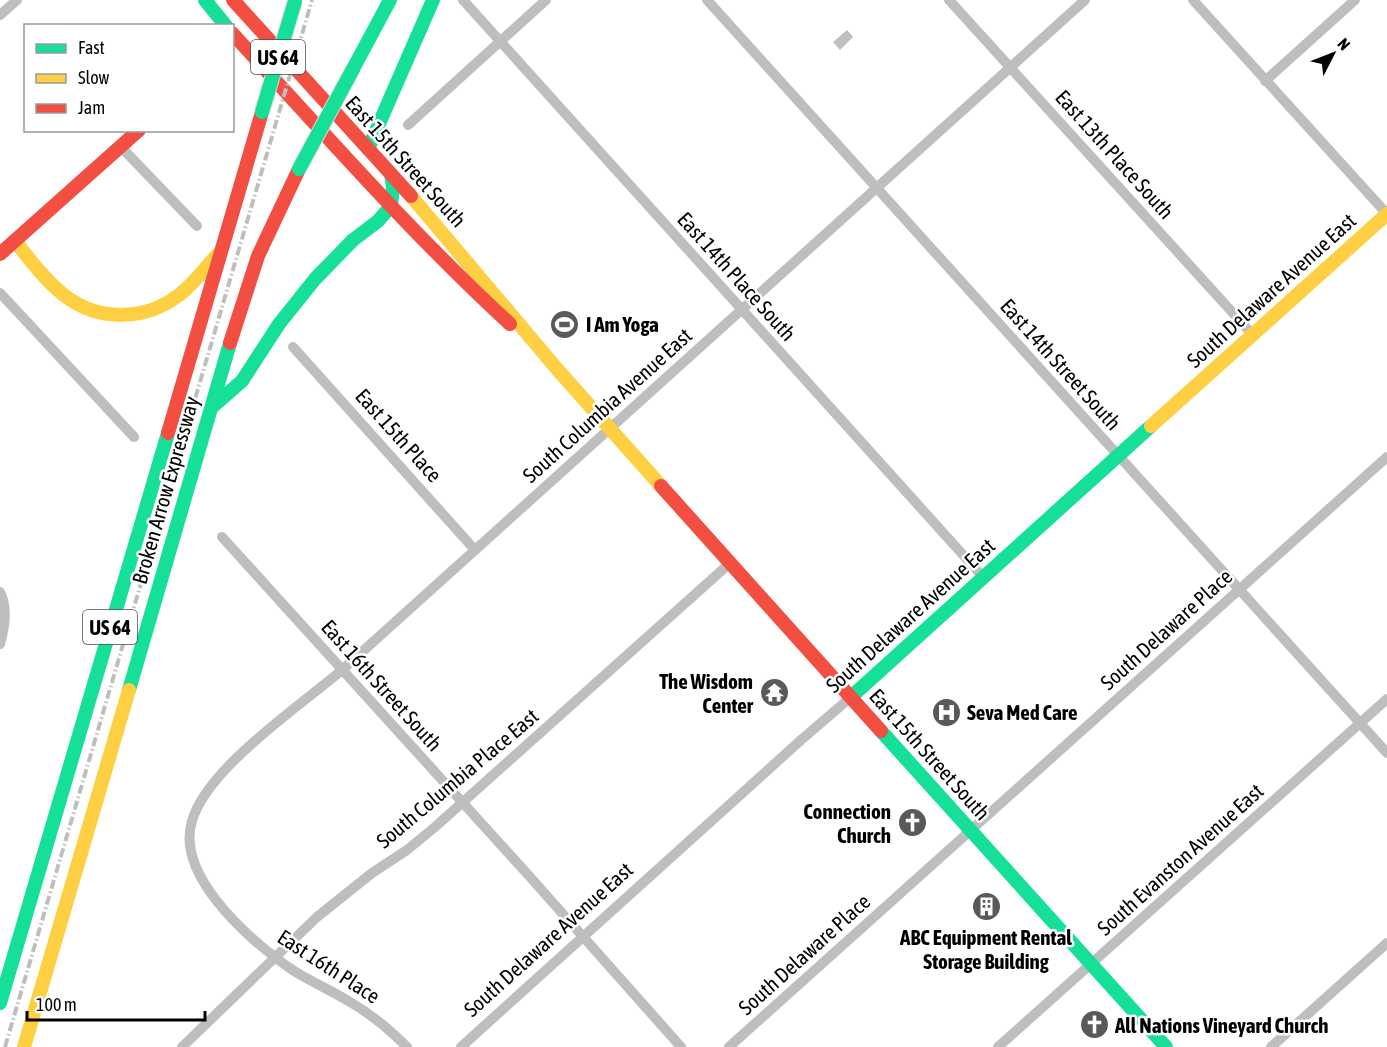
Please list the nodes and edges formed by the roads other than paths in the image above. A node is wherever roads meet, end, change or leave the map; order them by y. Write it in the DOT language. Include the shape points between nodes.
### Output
graph roads {
  1 [pos="17,0"];
  2 [pos="205,0"];
  3 [pos="233,0"];
  4 [pos="390,0"];
  5 [pos="433,0"];
  6 [pos="463,0"];
  7 [pos="546,0"];
  8 [pos="707,0"];
  9 [pos="949,0"];
  10 [pos="1085,0"];
  11 [pos="1193,0"];
  12 [pos="1355,0"];
  13 [pos="295,1"];
  14 [pos="0,15"];
  15 [pos="224,24"];
  16 [pos="256,24"];
  17 [pos="235,40"];
  18 [pos="500,41"];
  19 [pos="1010,68"];
  20 [pos="1265,81"];
  21 [pos="408,125"];
  22 [pos="137,132"];
  23 [pos="121,147"];
  24 [pos="368,148"];
  25 [pos="391,174"];
  26 [pos="876,188"];
  27 [pos="391,206"];
  28 [pos="1387,214"];
  29 [pos="197,226"];
  30 [pos="15,241"];
  31 [pos="221,251"];
  32 [pos="0,254"];
  33 [pos="0,293"];
  34 [pos="742,310"];
  35 [pos="1252,334"];
  36 [pos="293,347"];
  37 [pos="542,354"];
  38 [pos="211,408"];
  39 [pos="609,428"];
  40 [pos="134,437"];
  41 [pos="1118,456"];
  42 [pos="1387,457"];
  43 [pos="222,537"];
  44 [pos="475,550"];
  45 [pos="730,563"];
  46 [pos="983,577"];
  47 [pos="1239,590"];
  48 [pos="0,592"];
  49 [pos="0,644"];
  50 [pos="342,670"];
  51 [pos="851,697"];
  52 [pos="1387,699"];
  53 [pos="1360,723"];
  54 [pos="1387,753"];
  55 [pos="462,803"];
  56 [pos="970,830"];
  57 [pos="192,857"];
  58 [pos="583,936"];
  59 [pos="1387,943"];
  60 [pos="276,958"];
  61 [pos="1091,964"];
  62 [pos="0,1003"];
  63 [pos="189,1045"];
  64 [pos="24,1047"];
  65 [pos="407,1047"];
  66 [pos="461,1047"];
  67 [pos="681,1047"];
  68 [pos="729,1047"];
  69 [pos="998,1047"];
  70 [pos="1166,1047"];
  71 [pos="1271,1047"];
  1 -- 14 [label="street"];
  2 -- 15 [label="main road"];
  3 -- 16 [label="main road, East 15th Street South"];
  4 -- 38 [label="main road, Broken Arrow Expressway / US 64, bridge" via="260,249"];
  5 -- 24 [label="main road"];
  6 -- 18 [label="street, East 14th Place South"];
  7 -- 18 [label="street"];
  8 -- 26 [label="street, East 14th Street South"];
  9 -- 19 [label="street, East 13th Place South"];
  10 -- 19 [label="street, South Columbia Avenue East"];
  11 -- 20 [label="street"];
  12 -- 20 [label="street"];
  13 -- 31 [label="main road, Broken Arrow Expressway / US 64, bridge"];
  16 -- 17 [label="main road"];
  16 -- 24 [label="main road, East 15th Street South"];
  17 -- 27 [label="main road, East 15th Street South"];
  18 -- 21 [label="street"];
  18 -- 34 [label="street, East 14th Place South"];
  19 -- 26 [label="street, South Columbia Avenue East"];
  19 -- 35 [label="street, East 13th Place South"];
  20 -- 28 [label="street"];
  22 -- 23 [label="main road"];
  23 -- 29 [label="street"];
  23 -- 30 [label="main road"];
  24 -- 25 [label="main road, East 15th Street South"];
  25 -- 27 [label="main road"];
  25 -- 37 [label="main road, East 15th Street South"];
  26 -- 34 [label="street, South Columbia Avenue East"];
  26 -- 41 [label="street, East 14th Street South"];
  27 -- 37 [label="main road, East 15th Street South"];
  27 -- 38 [label="main road" via="315,279 279,324 242,381"];
  28 -- 35 [label="main road, South Delaware Avenue East"];
  30 -- 31 [label="main road" via="71,301 116,316 151,311 168,302"];
  30 -- 32 [label="main road"];
  31 -- 62 [label="main road, Broken Arrow Expressway / US 64"];
  33 -- 40 [label="street"];
  34 -- 39 [label="street, South Columbia Avenue East"];
  34 -- 46 [label="street, East 14th Place South"];
  35 -- 41 [label="main road, South Delaware Avenue East"];
  36 -- 44 [label="street, East 15th Place"];
  37 -- 39 [label="main road, East 15th Street South"];
  38 -- 64 [label="main road, Broken Arrow Expressway / US 64"];
  39 -- 44 [label="street, South Columbia Avenue East"];
  39 -- 45 [label="main road, East 15th Street South"];
  41 -- 46 [label="main road, South Delaware Avenue East"];
  41 -- 47 [label="street, East 14th Street South"];
  42 -- 47 [label="street, South Delaware Place"];
  43 -- 50 [label="street, East 16th Street South"];
  44 -- 50 [label="street, South Columbia Avenue East"];
  45 -- 51 [label="main road, East 15th Street South"];
  45 -- 55 [label="street, South Columbia Place East"];
  46 -- 51 [label="main road, South Delaware Avenue East"];
  47 -- 53 [label="street, East 14th Street South"];
  47 -- 56 [label="street, South Delaware Place"];
  48 -- 49 [label="street" via="5,615"];
  50 -- 55 [label="street, East 16th Street South"];
  50 -- 57 [label="street, South Columbia Avenue East" via="267,731 215,782 191,821"];
  51 -- 56 [label="main road, East 15th Street South"];
  51 -- 58 [label="street, South Delaware Avenue East"];
  52 -- 53 [label="street, South Evanston Avenue East"];
  53 -- 54 [label="street, East 14th Street South"];
  53 -- 61 [label="street, South Evanston Avenue East"];
  55 -- 58 [label="street, East 16th Street South"];
  55 -- 60 [label="street, South Columbia Place East" via="336,902"];
  56 -- 61 [label="main road, East 15th Street South"];
  56 -- 68 [label="street, South Delaware Place"];
  57 -- 60 [label="street, East 16th Place" via="203,882 226,914"];
  58 -- 66 [label="street, South Delaware Avenue East"];
  58 -- 67 [label="street, East 16th Street South"];
  59 -- 71 [label="street"];
  60 -- 63 [label="street, South Columbia Place East"];
  60 -- 65 [label="street, East 16th Place" via="350,1002"];
  61 -- 69 [label="street, South Evanston Avenue East"];
  61 -- 70 [label="main road, East 15th Street South"];
}
